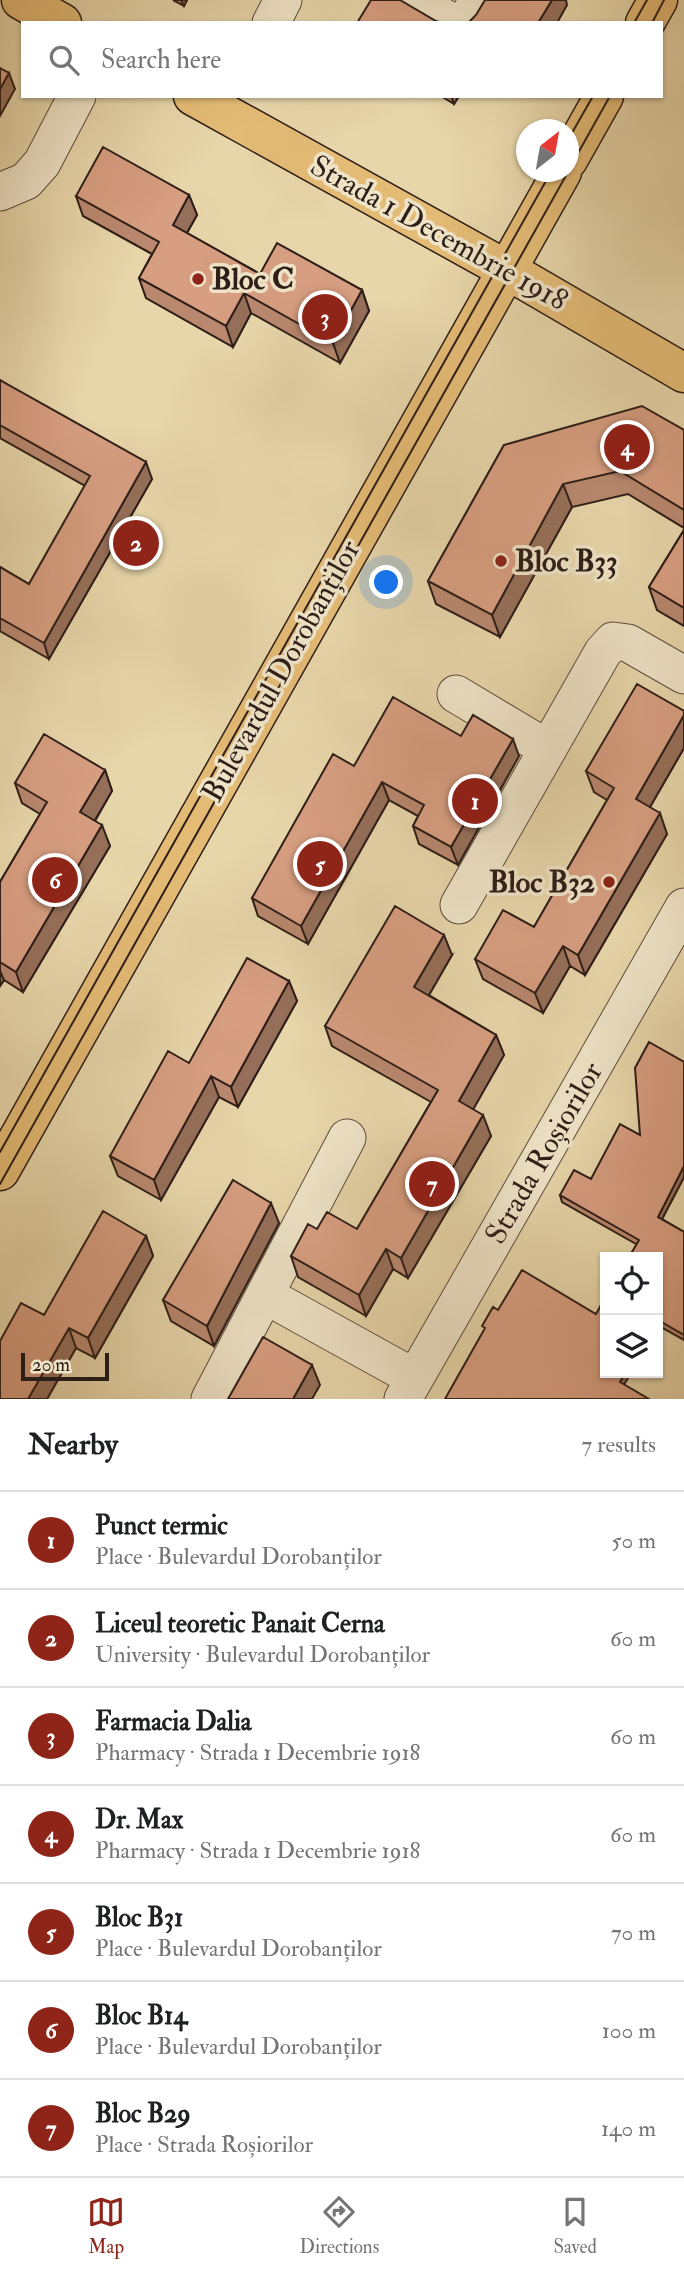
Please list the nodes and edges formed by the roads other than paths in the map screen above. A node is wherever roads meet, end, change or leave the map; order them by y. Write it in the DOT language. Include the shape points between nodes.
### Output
graph roads {
  1 [pos="21,0"];
  2 [pos="283,0"];
  3 [pos="414,0"];
  4 [pos="478,0"];
  5 [pos="658,0"];
  6 [pos="58,21"];
  7 [pos="272,21"];
  8 [pos="450,21"];
  9 [pos="466,21"];
  10 [pos="646,21"];
  11 [pos="76,98"];
  12 [pos="201,98"];
  13 [pos="603,98"];
  14 [pos="231,106"];
  15 [pos="579,142"];
  16 [pos="556,182"];
  17 [pos="0,192"];
  18 [pos="507,270"];
  19 [pos="684,373"];
  20 [pos="684,676"];
  21 [pos="456,694"];
  22 [pos="548,749"];
  23 [pos="459,905"];
  24 [pos="684,907"];
  25 [pos="674,950"];
  26 [pos="347,1138"];
  27 [pos="0,1171"];
  28 [pos="265,1295"];
  29 [pos="409,1388"];
  30 [pos="211,1399"];
  1 -- 6 [label="main road"];
  2 -- 7 [label="street"];
  3 -- 8 [label="street"];
  4 -- 9 [label="street"];
  5 -- 10 [label="main road"];
  11 -- 17 [label="street" via="42,163 26,181"];
  12 -- 14 [label="main road, Strada 1 Decembrie 1918"];
  13 -- 15 [label="main road"];
  14 -- 18 [label="main road, Strada 1 Decembrie 1918"];
  16 -- 18 [label="main road, Bulevardul Dorobanților"];
  18 -- 19 [label="main road, Strada 1 Decembrie 1918"];
  18 -- 27 [label="main road, Bulevardul Dorobanților"];
  20 -- 22 [label="street" via="628,643 613,641"];
  21 -- 22 [label="street"];
  22 -- 23 [label="street"];
  24 -- 25 [label="street, Strada Roșiorilor"];
  25 -- 29 [label="street, Strada Roșiorilor"];
  26 -- 28 [label="street"];
  28 -- 29 [label="street"];
  28 -- 30 [label="street"];
}
